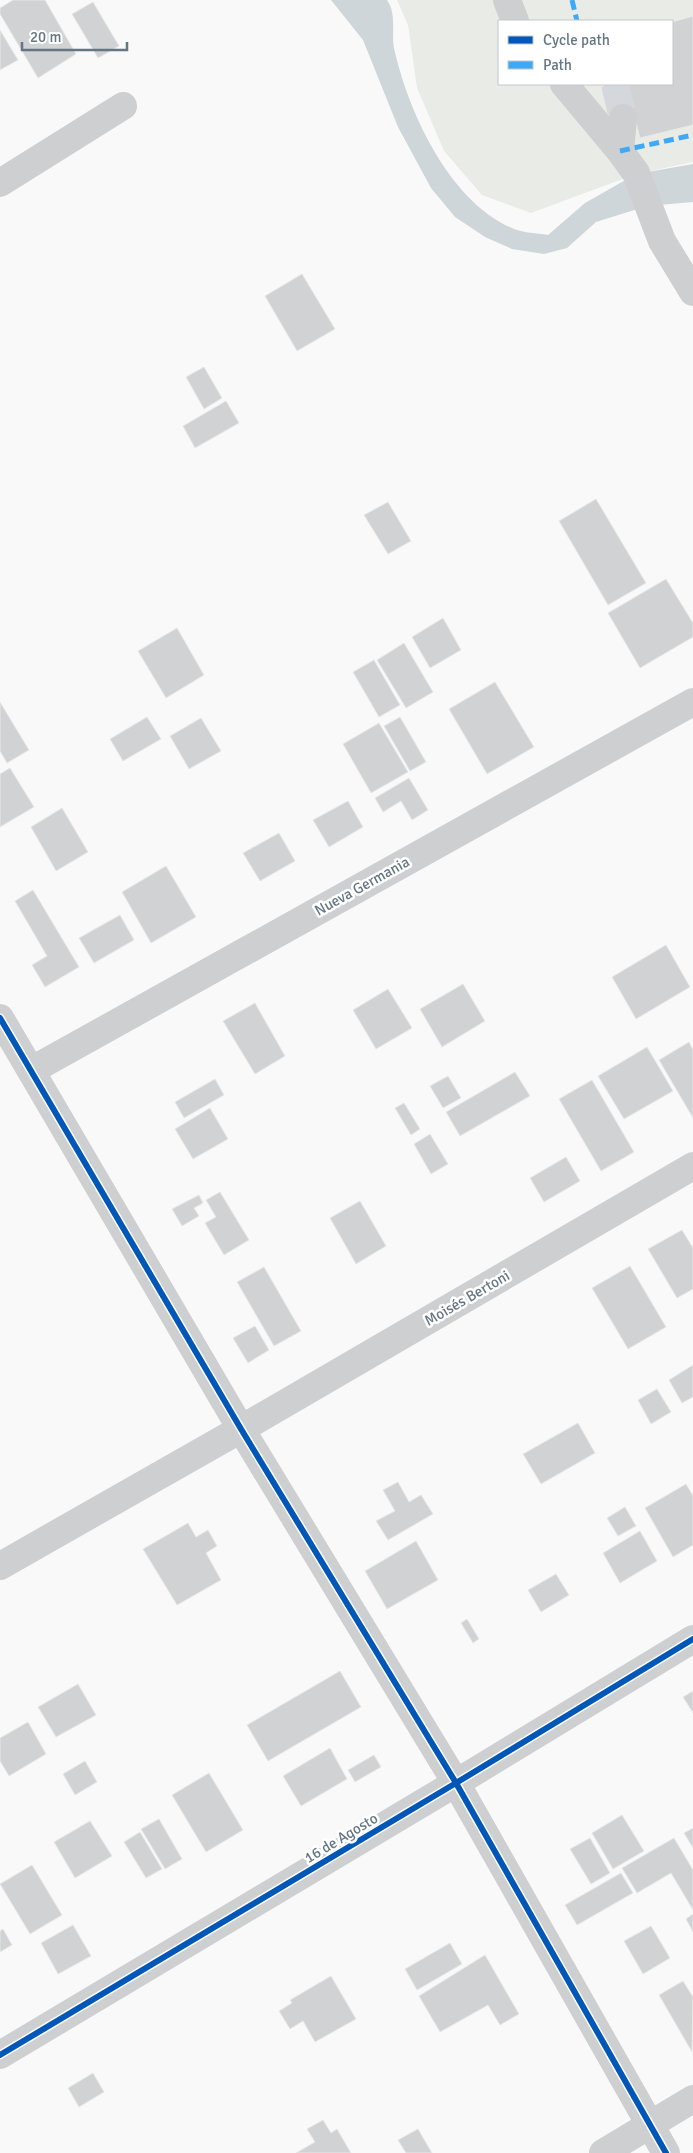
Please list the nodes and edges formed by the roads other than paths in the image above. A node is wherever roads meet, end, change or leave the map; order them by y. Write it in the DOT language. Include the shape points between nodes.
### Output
graph roads {
  1 [pos="565,85"];
  2 [pos="123,106"];
  3 [pos="624,118"];
  4 [pos="620,151"];
  5 [pos="0,183"];
  6 [pos="693,292"];
  7 [pos="693,702"];
  8 [pos="2,1026"];
  9 [pos="32,1070"];
  10 [pos="693,1166"];
  11 [pos="241,1429"];
  12 [pos="0,1566"];
  13 [pos="693,1639"];
  14 [pos="456,1783"];
  15 [pos="0,2055"];
  16 [pos="693,2099"];
  17 [pos="649,2126"];
  18 [pos="603,2153"];
  19 [pos="666,2153"];
  1 -- 4 [label="street"];
  2 -- 5 [label="street"];
  3 -- 4 [label="street"];
  4 -- 6 [label="street" via="636,173 662,241"];
  7 -- 9 [label="street, Nueva Germania"];
  8 -- 9 [label="street"];
  9 -- 11 [label="street"];
  10 -- 11 [label="street, Moisés Bertoni"];
  11 -- 12 [label="street, Moisés Bertoni"];
  11 -- 14 [label="street"];
  13 -- 14 [label="street, 16 de Agosto"];
  14 -- 15 [label="street, 16 de Agosto"];
  14 -- 17 [label="street"];
  16 -- 17 [label="street"];
  17 -- 18 [label="street"];
  17 -- 19 [label="street"];
}
